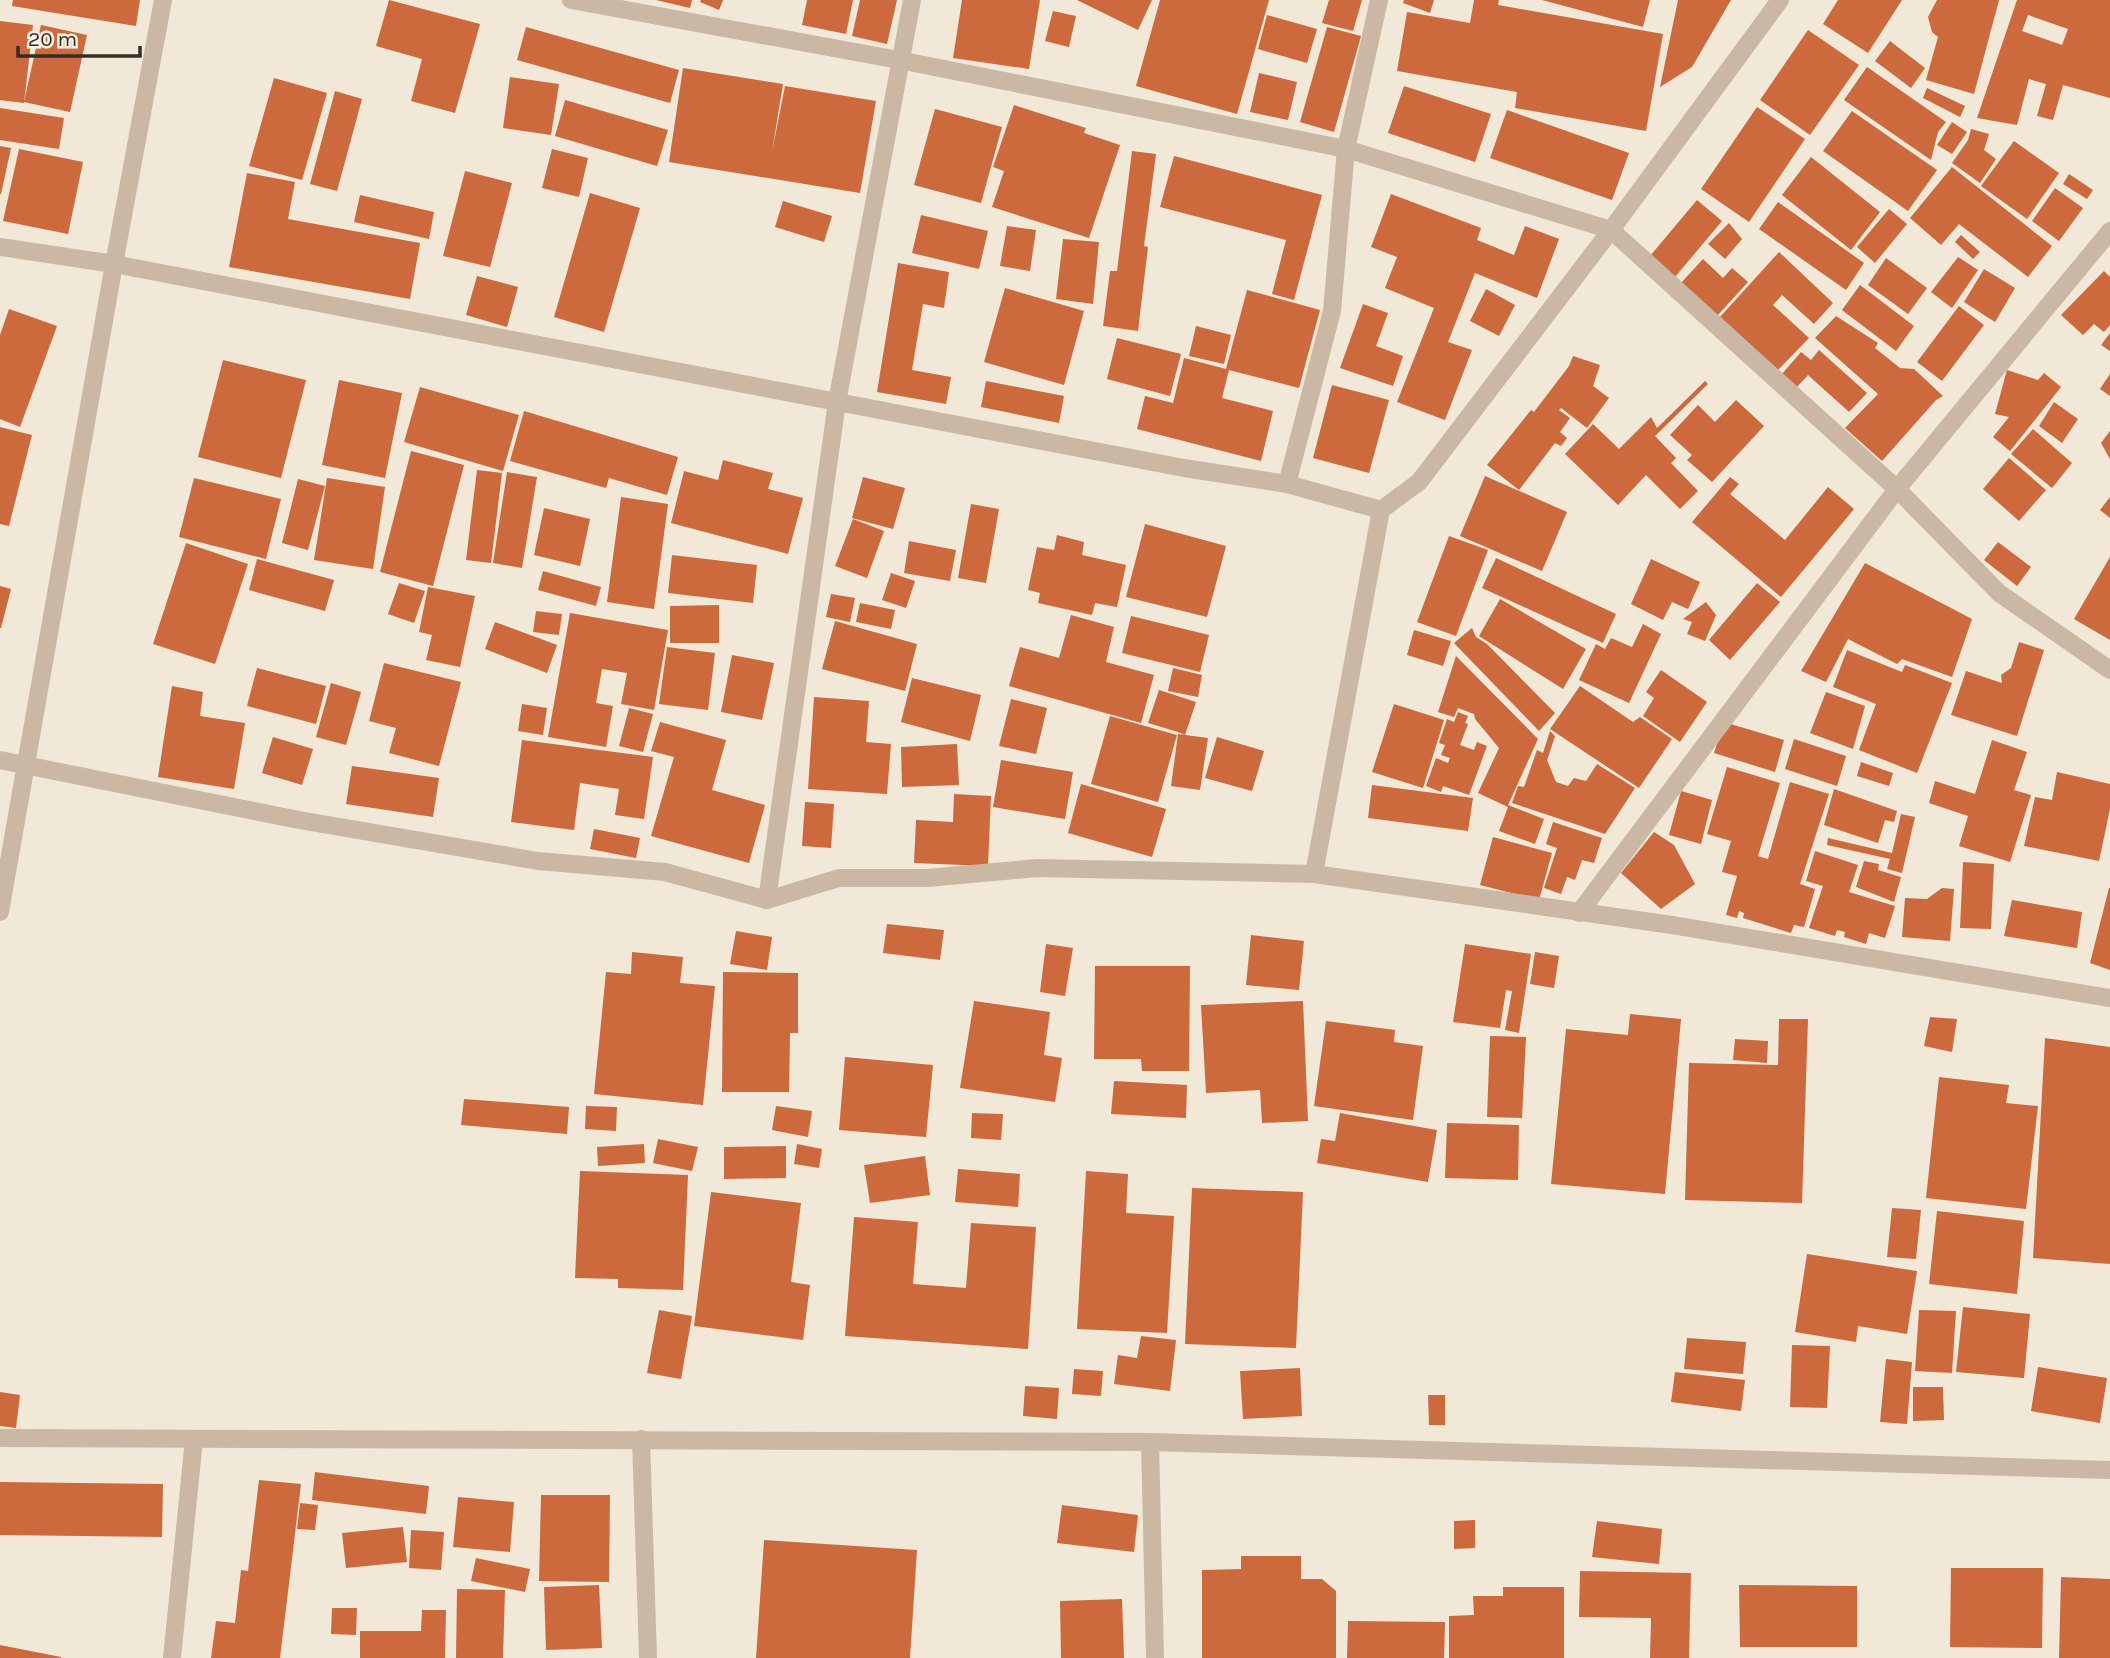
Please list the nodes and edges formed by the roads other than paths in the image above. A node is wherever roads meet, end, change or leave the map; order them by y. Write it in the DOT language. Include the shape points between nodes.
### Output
graph roads {
  1 [pos="163,0"];
  2 [pos="571,0"];
  3 [pos="912,0"];
  4 [pos="1378,0"];
  5 [pos="1780,0"];
  6 [pos="900,60"];
  7 [pos="1346,149"];
  8 [pos="1611,230"];
  9 [pos="2110,231"];
  10 [pos="0,247"];
  11 [pos="114,264"];
  12 [pos="837,402"];
  13 [pos="1287,484"];
  14 [pos="1896,489"];
  15 [pos="1381,510"];
  16 [pos="2110,670"];
  17 [pos="0,760"];
  18 [pos="27,765"];
  19 [pos="1314,874"];
  20 [pos="767,900"];
  21 [pos="0,912"];
  22 [pos="1579,913"];
  23 [pos="2110,998"];
  24 [pos="0,1438"];
  25 [pos="194,1439"];
  26 [pos="641,1439"];
  27 [pos="1150,1442"];
  28 [pos="2110,1470"];
  29 [pos="172,1658"];
  30 [pos="648,1658"];
  31 [pos="1155,1658"];
  1 -- 11 [label="street"];
  2 -- 6 [label="street"];
  3 -- 6 [label="street"];
  4 -- 7 [label="street"];
  5 -- 8 [label="street"];
  6 -- 7 [label="street"];
  6 -- 12 [label="street"];
  7 -- 8 [label="street"];
  7 -- 13 [label="street" via="1332,311"];
  8 -- 14 [label="street"];
  8 -- 15 [label="street" via="1419,482"];
  9 -- 14 [label="street"];
  10 -- 11 [label="street"];
  11 -- 12 [label="street"];
  11 -- 18 [label="street"];
  12 -- 13 [label="street"];
  12 -- 20 [label="street"];
  13 -- 15 [label="street"];
  14 -- 16 [label="street" via="1999,593"];
  14 -- 22 [label="street"];
  15 -- 19 [label="street"];
  17 -- 18 [label="street"];
  18 -- 20 [label="street" via="299,820 538,861 665,872"];
  18 -- 21 [label="street"];
  19 -- 20 [label="street" via="1037,869 928,878 839,878"];
  19 -- 22 [label="street"];
  22 -- 23 [label="street"];
  24 -- 25 [label="street"];
  25 -- 26 [label="street"];
  25 -- 29 [label="street"];
  26 -- 27 [label="street"];
  26 -- 30 [label="street"];
  27 -- 28 [label="street"];
  27 -- 31 [label="street"];
}
